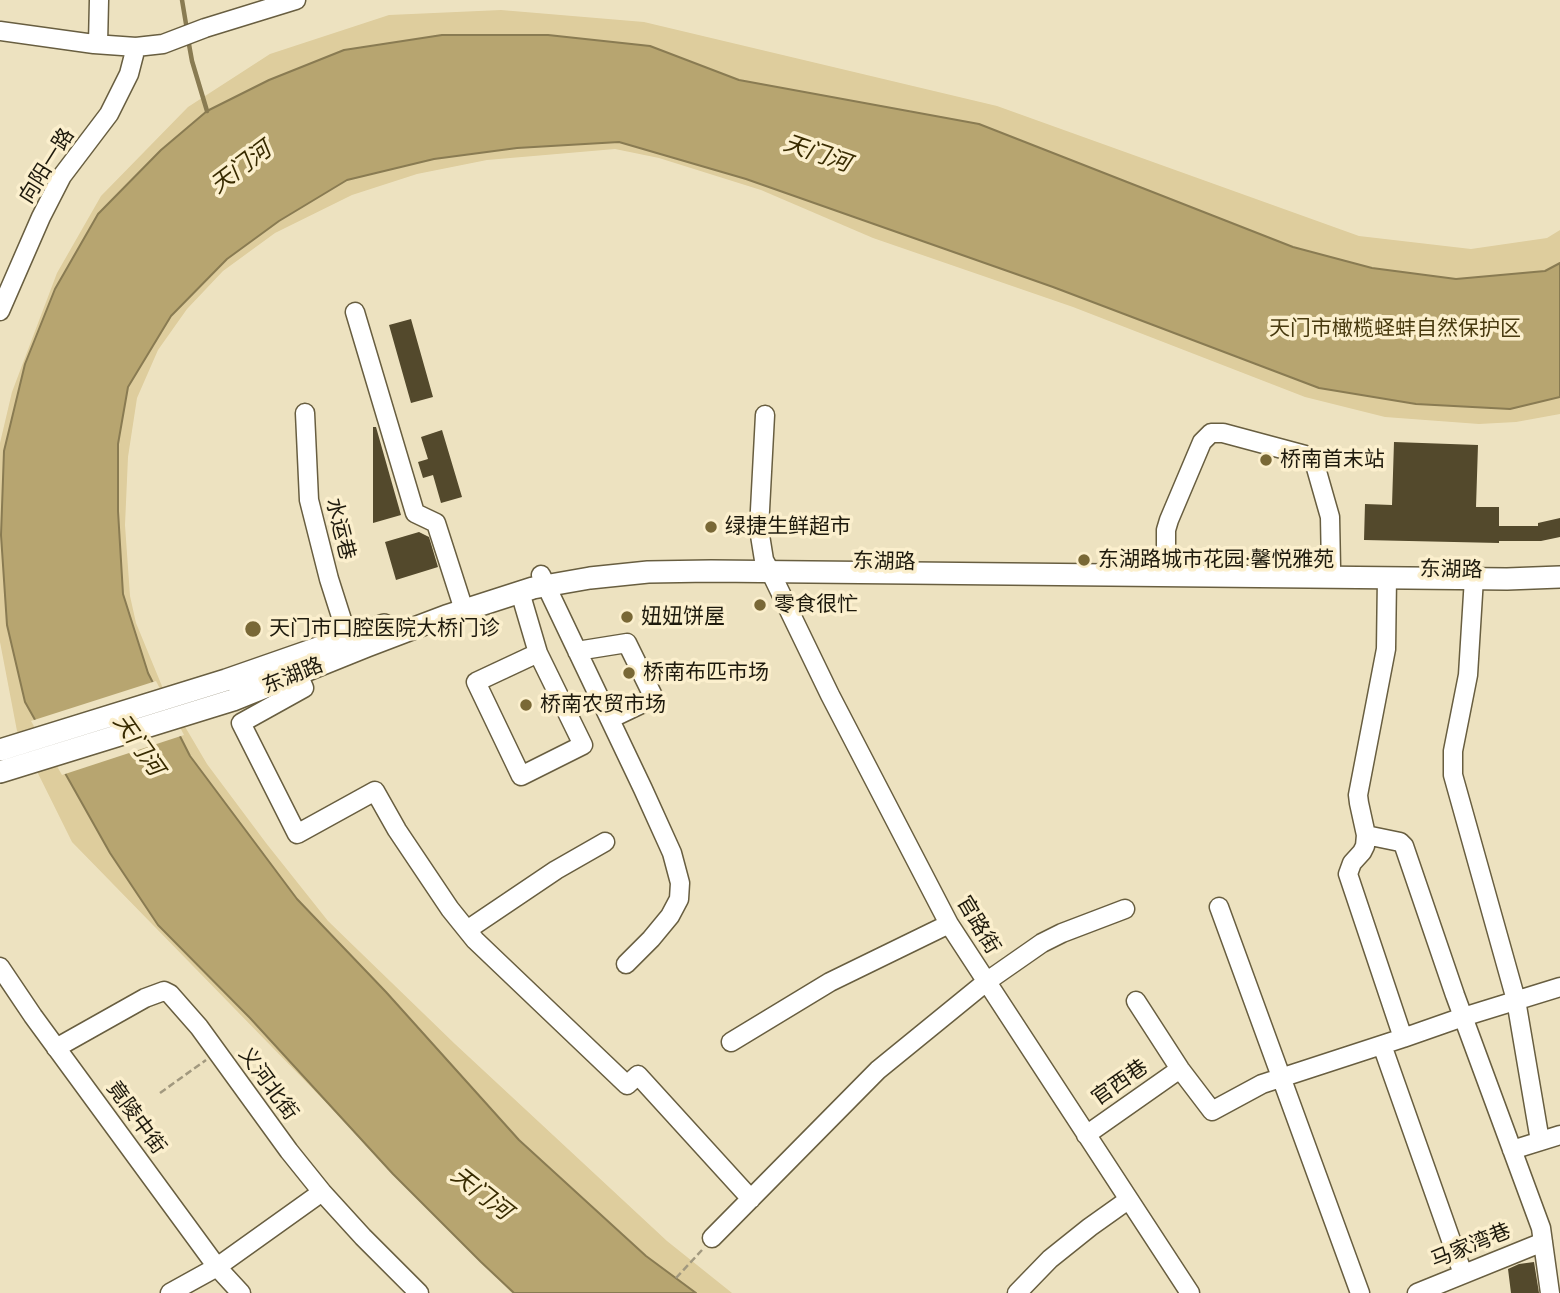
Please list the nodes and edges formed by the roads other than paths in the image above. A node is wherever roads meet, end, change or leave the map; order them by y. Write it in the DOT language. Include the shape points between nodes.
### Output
graph roads {
  1 [pos="99,0"];
  2 [pos="296,0"];
  3 [pos="0,31"];
  4 [pos="98,44"];
  5 [pos="136,47"];
  6 [pos="0,311"];
  7 [pos="355,312"];
  8 [pos="305,413"];
  9 [pos="765,415"];
  10 [pos="767,566"];
  11 [pos="1166,566"];
  12 [pos="1331,568"];
  13 [pos="1560,570"];
  14 [pos="1560,577"];
  15 [pos="1387,578"];
  16 [pos="1474,578"];
  17 [pos="543,581"];
  18 [pos="520,593"];
  19 [pos="462,604"];
  20 [pos="350,645"];
  21 [pos="577,651"];
  22 [pos="538,653"];
  23 [pos="299,674"];
  24 [pos="229,690"];
  25 [pos="610,719"];
  26 [pos="7,759"];
  27 [pos="1366,835"];
  28 [pos="605,842"];
  29 [pos="1219,907"];
  30 [pos="1125,909"];
  31 [pos="948,924"];
  32 [pos="467,930"];
  33 [pos="626,964"];
  34 [pos="0,967"];
  35 [pos="986,982"];
  36 [pos="1560,987"];
  37 [pos="1516,1000"];
  38 [pos="1136,1001"];
  39 [pos="1463,1017"];
  40 [pos="1403,1038"];
  41 [pos="731,1042"];
  42 [pos="1382,1045"];
  43 [pos="56,1048"];
  44 [pos="1180,1069"];
  45 [pos="1281,1077"];
  46 [pos="1086,1135"];
  47 [pos="1560,1135"];
  48 [pos="1540,1141"];
  49 [pos="1512,1150"];
  50 [pos="323,1192"];
  51 [pos="751,1199"];
  52 [pos="1128,1200"];
  53 [pos="712,1238"];
  54 [pos="1543,1242"];
  55 [pos="217,1266"];
  56 [pos="1463,1274"];
  57 [pos="170,1293"];
  58 [pos="241,1293"];
  59 [pos="419,1293"];
  60 [pos="1017,1293"];
  61 [pos="1190,1293"];
  62 [pos="1360,1293"];
  63 [pos="1417,1293"];
  64 [pos="1550,1293"];
  1 -- 4 [label="street"];
  2 -- 5 [label="street" via="163,44"];
  3 -- 4 [label="street"];
  4 -- 5 [label="street"];
  5 -- 6 [label="street, 向阳一路" via="129,74 109,114 62,176 46,207"];
  7 -- 19 [label="street" via="415,513 436,523"];
  8 -- 20 [label="street, 水运巷" via="309,500"];
  9 -- 10 [label="street, 官路街" via="759,529"];
  10 -- 11 [label="main road, 东湖路"];
  10 -- 15 [label="main road, 东湖路"];
  10 -- 17 [label="main road, 东湖路" via="647,561 589,566"];
  10 -- 31 [label="street, 官路街"];
  11 -- 12 [label="main road, 东湖路"];
  11 -- 12 [label="street" via="1166,530 1202,442 1210,433 1223,433 1311,460 1330,517"];
  12 -- 13 [label="main road, 东湖路"];
  14 -- 16 [label="main road, 东湖路"];
  15 -- 16 [label="main road, 东湖路"];
  15 -- 27 [label="street" via="1385,649 1358,795"];
  16 -- 37 [label="street" via="1468,675 1453,751 1453,775"];
  17 -- 18 [label="main road, 东湖路"];
  17 -- 19 [label="main road, 东湖路"];
  17 -- 21 [label="street"];
  18 -- 19 [label="main road, 东湖路"];
  18 -- 22 [label="street"];
  19 -- 20 [label="main road, 东湖路"];
  20 -- 23 [label="main road, 东湖路"];
  20 -- 24 [label="main road, 东湖路"];
  21 -- 25 [label="street"];
  21 -- 25 [label="street" via="627,643 654,698"];
  22 -- 22 [label="street" via="583,745 520,776 477,682"];
  23 -- 24 [label="main road, 东湖路"];
  23 -- 32 [label="street" via="304,688 241,723 297,834 375,791"];
  24 -- 26 [label="main road"];
  25 -- 33 [label="street" via="673,853 680,883 679,899 670,916"];
  27 -- 39 [label="street" via="1405,846"];
  27 -- 40 [label="street" via="1366,846 1348,874"];
  28 -- 32 [label="street"];
  29 -- 45 [label="street"];
  30 -- 35 [label="street" via="1042,943"];
  31 -- 35 [label="street, 官路街"];
  31 -- 41 [label="street" via="830,982"];
  32 -- 51 [label="street" via="627,1085 638,1075"];
  34 -- 43 [label="street, 竟陵中街"];
  35 -- 46 [label="street, 官路街"];
  35 -- 51 [label="street" via="878,1070"];
  36 -- 37 [label="street"];
  37 -- 39 [label="street"];
  37 -- 48 [label="street"];
  38 -- 44 [label="street"];
  39 -- 40 [label="street"];
  39 -- 49 [label="street"];
  40 -- 42 [label="street"];
  42 -- 45 [label="street"];
  42 -- 56 [label="street"];
  43 -- 50 [label="street, 义河北街" via="145,998 164,991 170,994"];
  43 -- 55 [label="street, 竟陵中街"];
  44 -- 45 [label="street" via="1212,1111"];
  44 -- 46 [label="street, 官西巷"];
  45 -- 62 [label="street"];
  46 -- 52 [label="street, 官路街"];
  47 -- 48 [label="street"];
  48 -- 49 [label="street"];
  49 -- 54 [label="street"];
  50 -- 55 [label="street"];
  50 -- 59 [label="street, 义河北街"];
  51 -- 53 [label="street"];
  52 -- 60 [label="street" via="1050,1259"];
  52 -- 61 [label="street, 官路街"];
  54 -- 56 [label="street, 马家湾巷"];
  54 -- 64 [label="street"];
  55 -- 57 [label="street"];
  55 -- 58 [label="street, 竟陵中街"];
  56 -- 63 [label="street, 马家湾巷"];
}
